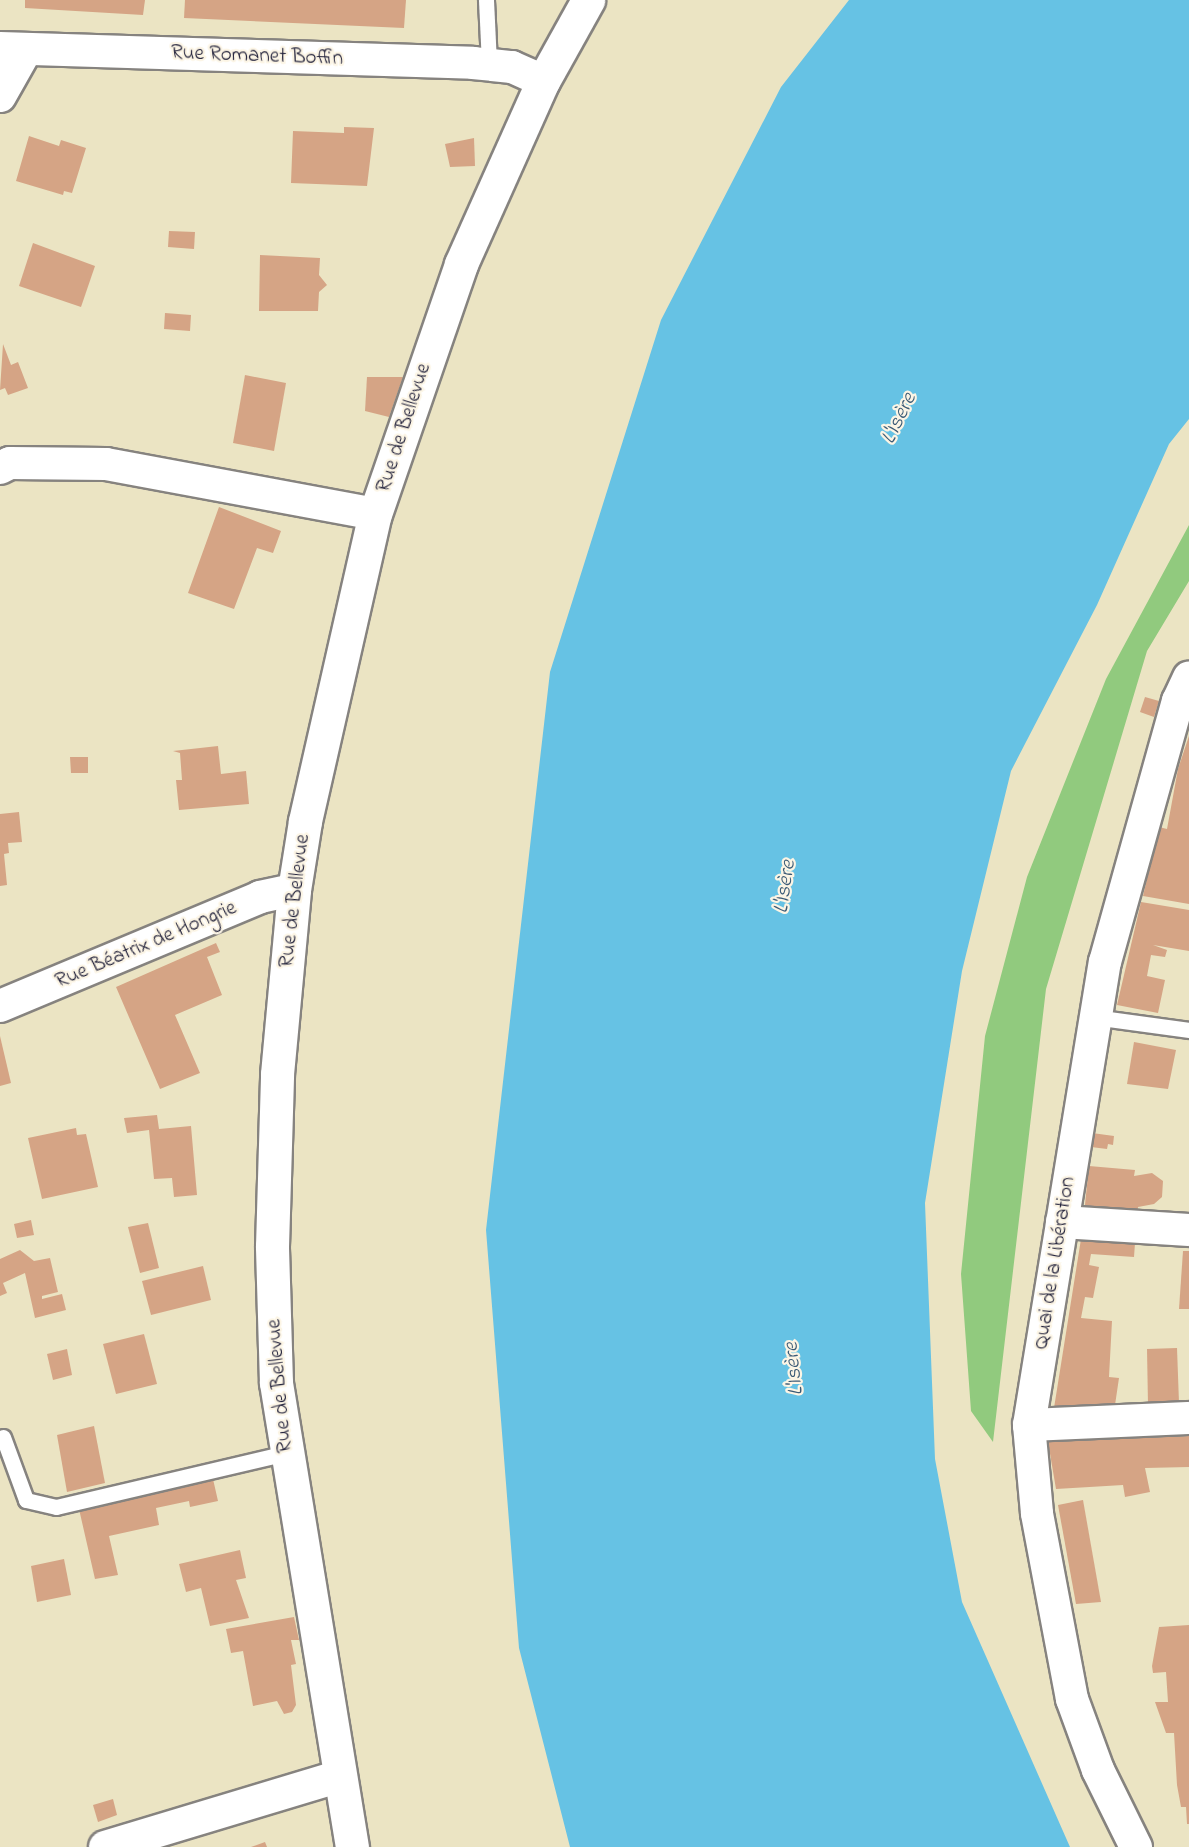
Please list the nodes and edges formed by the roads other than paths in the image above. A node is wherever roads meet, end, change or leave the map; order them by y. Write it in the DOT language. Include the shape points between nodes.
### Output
graph roads {
  1 [pos="486,0"];
  2 [pos="588,0"];
  3 [pos="13,49"];
  4 [pos="489,64"];
  5 [pos="543,81"];
  6 [pos="0,96"];
  7 [pos="0,468"];
  8 [pos="375,514"];
  9 [pos="1185,694"];
  10 [pos="294,890"];
  11 [pos="0,1006"];
  12 [pos="1094,1017"];
  13 [pos="1189,1030"];
  14 [pos="1062,1222"];
  15 [pos="1189,1230"];
  16 [pos="1189,1418"];
  17 [pos="1029,1425"];
  18 [pos="3,1437"];
  19 [pos="286,1453"];
  20 [pos="340,1776"];
  21 [pos="105,1847"];
  22 [pos="352,1847"];
  23 [pos="1136,1847"];
  1 -- 4 [label="lane"];
  2 -- 5 [label="street, Rue de Bellevue"];
  3 -- 4 [label="street, Rue Romanet Boffin"];
  3 -- 6 [label="street, Rue Romanet Boffin"];
  4 -- 5 [label="street, Rue Romanet Boffin" via="512,67"];
  5 -- 8 [label="street, Rue de Bellevue" via="461,264"];
  7 -- 8 [label="street" via="10,463 106,464"];
  8 -- 10 [label="street, Rue de Bellevue" via="305,821"];
  9 -- 12 [label="street, Quai de la Libération" via="1105,962"];
  10 -- 11 [label="street, Rue Béatrix de Hongrie" via="260,897"];
  10 -- 19 [label="street, Rue de Bellevue" via="277,1074 272,1246 276,1383"];
  12 -- 13 [label="lane"];
  12 -- 14 [label="street, Quai de la Libération"];
  14 -- 15 [label="street"];
  14 -- 17 [label="street, Quai de la Libération"];
  16 -- 17 [label="street"];
  17 -- 23 [label="street, Quai de la Libération" via="1037,1513 1072,1699 1098,1770"];
  18 -- 19 [label="lane" via="26,1500 56,1508"];
  19 -- 20 [label="street, Rue de Bellevue"];
  20 -- 21 [label="street"];
  20 -- 22 [label="street, Rue de Bellevue"];
}
